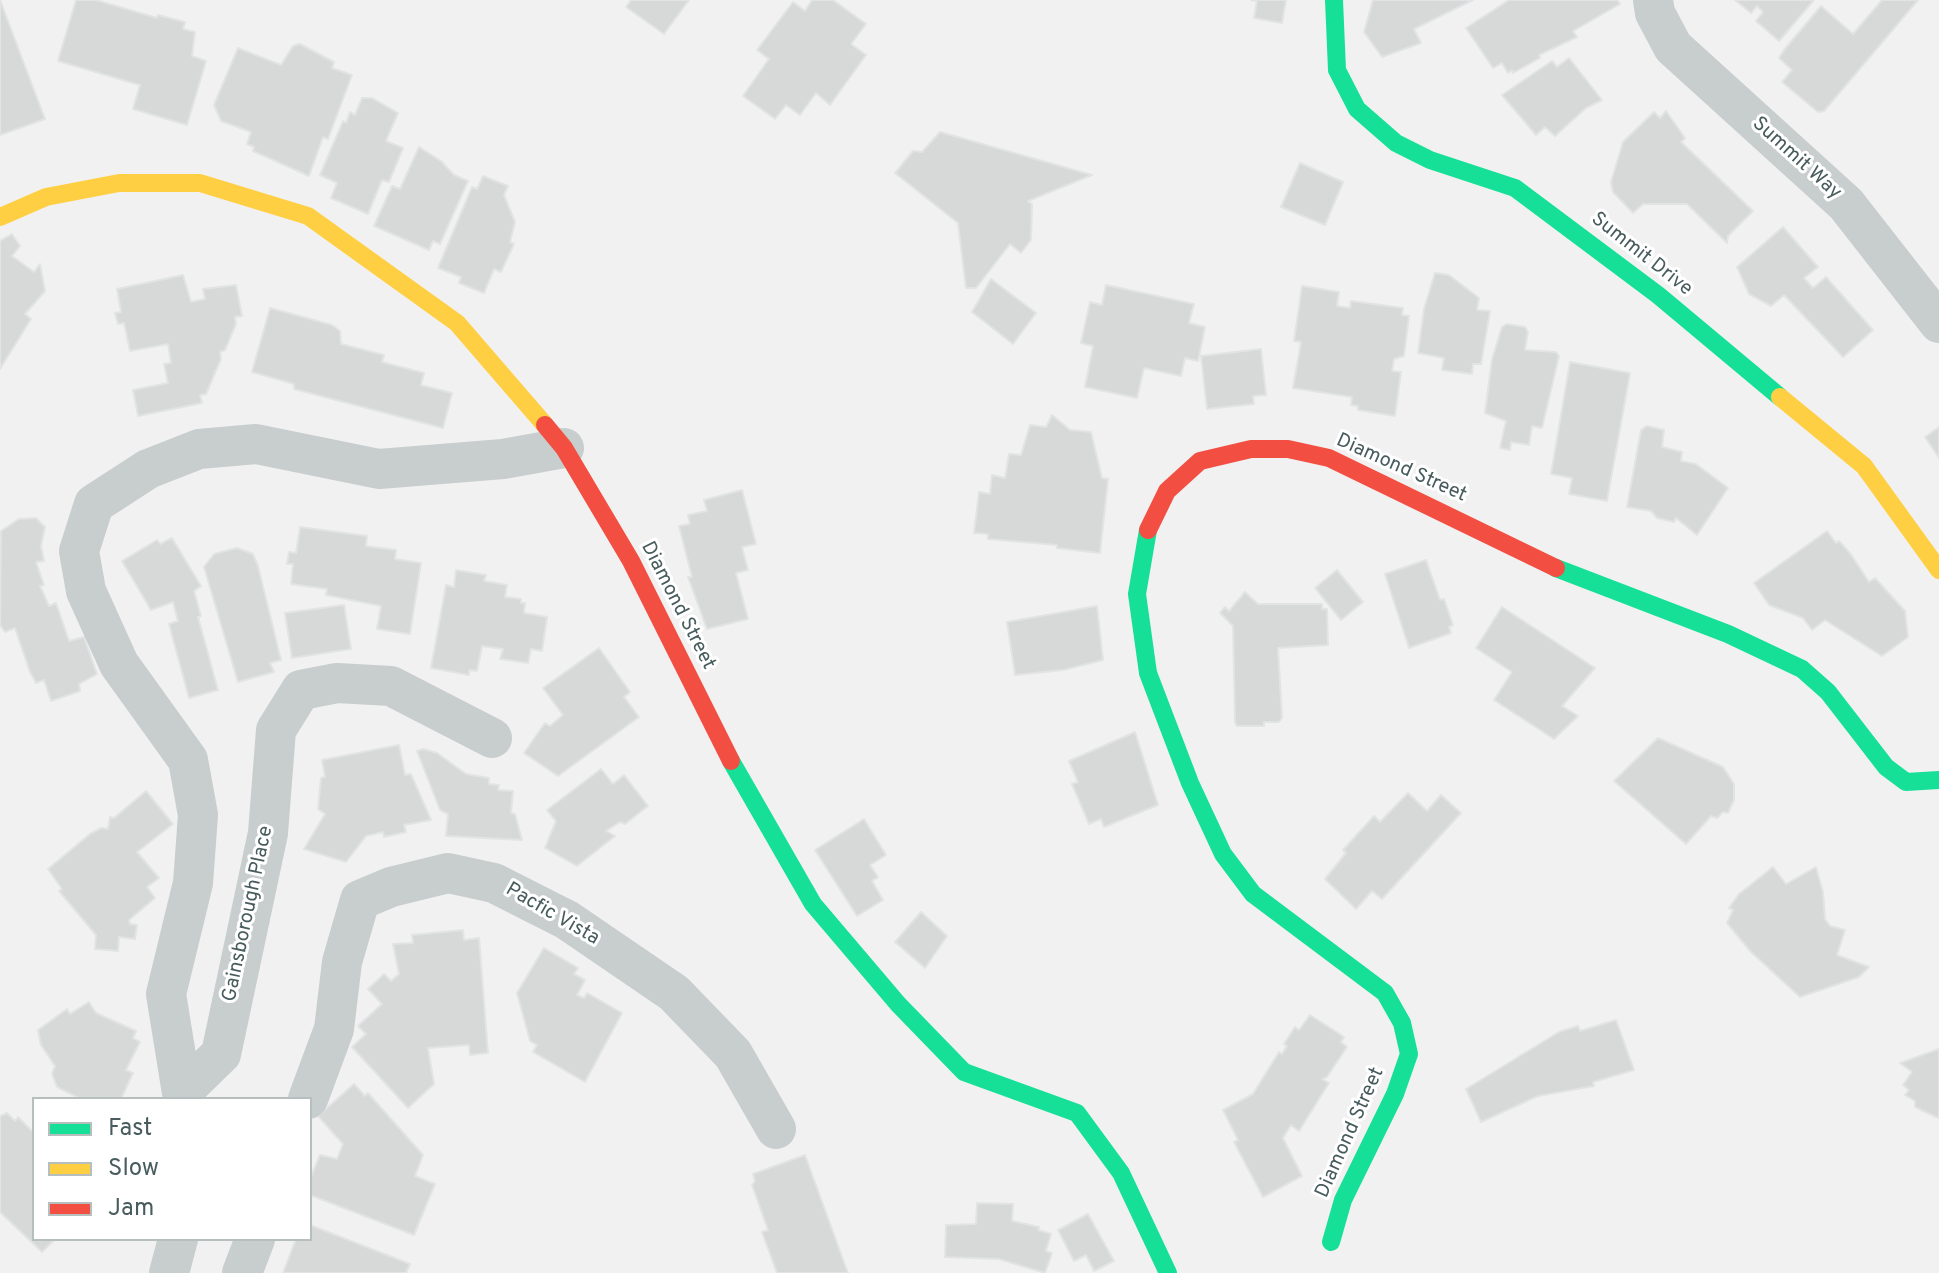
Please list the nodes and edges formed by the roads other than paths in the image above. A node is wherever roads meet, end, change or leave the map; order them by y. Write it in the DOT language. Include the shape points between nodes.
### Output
graph roads {
  1 [pos="1334,0"];
  2 [pos="1653,0"];
  3 [pos="0,217"];
  4 [pos="1939,323"];
  5 [pos="564,448"];
  6 [pos="1939,570"];
  7 [pos="492,738"];
  8 [pos="1939,780"];
  9 [pos="183,1096"];
  10 [pos="309,1097"];
  11 [pos="776,1129"];
  12 [pos="177,1241"];
  13 [pos="254,1241"];
  14 [pos="1331,1242"];
  15 [pos="169,1273"];
  16 [pos="242,1273"];
  17 [pos="1168,1273"];
  1 -- 6 [label="street, Summit Drive" via="1337,70 1357,109 1396,143 1515,188 1658,295 1864,466"];
  2 -- 4 [label="street, Summit Way" via="1673,47 1846,204"];
  3 -- 5 [label="street, Diamond Street" via="46,197 119,183 200,183 308,216 457,323"];
  5 -- 9 [label="street" via="503,459 379,469 256,444 199,449 148,469 94,504 79,551 86,591 119,664 188,760 198,815 193,883 166,994"];
  5 -- 17 [label="street, Diamond Street" via="631,561 720,742 813,904 964,1072 1077,1113 1121,1173"];
  7 -- 9 [label="street, Gainsborough Place" via="391,686 337,683 301,690 276,730 268,833 221,1054"];
  8 -- 14 [label="street, Diamond Street" via="1906,782 1886,767 1828,692 1802,669 1728,634 1582,580 1329,458 1288,449 1251,449 1200,461 1167,491 1145,537 1137,594 1148,673 1223,854 1253,894 1385,993 1402,1023 1409,1054 1343,1200"];
  10 -- 11 [label="street, Pacfic Vista" via="334,1029 342,962 360,900 448,873 494,883 567,920 674,993 733,1054"];
  12 -- 15 [label="street"];
  13 -- 16 [label="street"];
}
